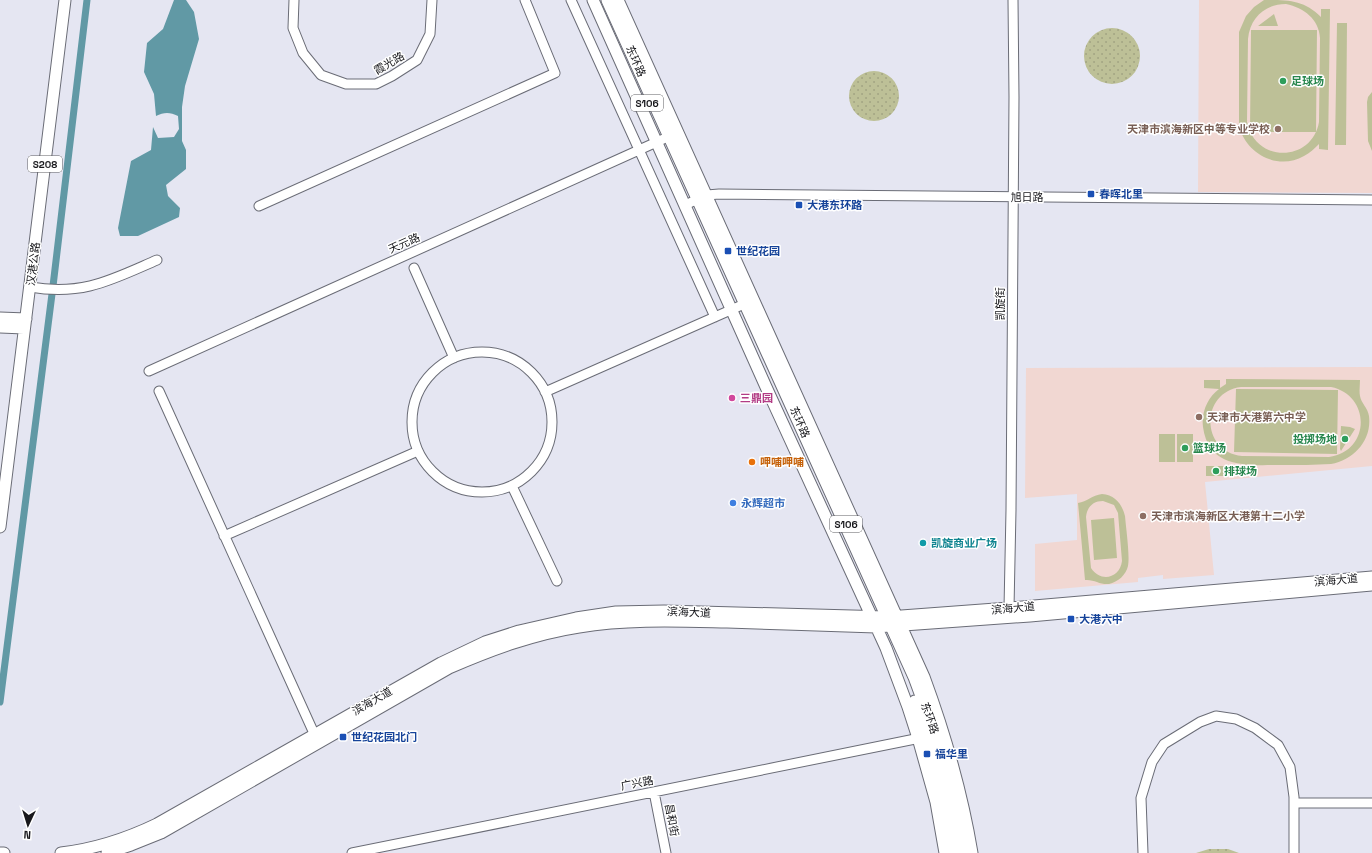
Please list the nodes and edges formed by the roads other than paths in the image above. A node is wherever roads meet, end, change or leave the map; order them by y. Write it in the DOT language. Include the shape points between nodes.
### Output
graph roads {
  1 [pos="60,0"];
  2 [pos="65,0"];
  3 [pos="294,0"];
  4 [pos="432,0"];
  5 [pos="525,0"];
  6 [pos="571,0"];
  7 [pos="593,0"];
  8 [pos="600,0"];
  9 [pos="608,0"];
  10 [pos="618,0"];
  11 [pos="1013,0"];
  12 [pos="1017,0"];
  13 [pos="663,139"];
  14 [pos="640,149"];
  15 [pos="1015,199"];
  16 [pos="1372,200"];
  17 [pos="697,203"];
  18 [pos="1372,205"];
  19 [pos="259,206"];
  20 [pos="158,260"];
  21 [pos="414,268"];
  22 [pos="30,287"];
  23 [pos="743,305"];
  24 [pos="715,317"];
  25 [pos="0,318"];
  26 [pos="23,323"];
  27 [pos="0,327"];
  28 [pos="454,358"];
  29 [pos="149,371"];
  30 [pos="159,391"];
  31 [pos="545,392"];
  32 [pos="418,451"];
  33 [pos="512,486"];
  34 [pos="0,492"];
  35 [pos="0,527"];
  36 [pos="224,536"];
  37 [pos="1372,577"];
  38 [pos="557,581"];
  39 [pos="1372,585"];
  40 [pos="1012,608"];
  41 [pos="886,622"];
  42 [pos="922,738"];
  43 [pos="316,739"];
  44 [pos="654,792"];
  45 [pos="1372,803"];
  46 [pos="1294,804"];
  47 [pos="369,851"];
  48 [pos="0,853"];
  49 [pos="4,853"];
  50 [pos="61,853"];
  51 [pos="107,853"];
  52 [pos="352,853"];
  53 [pos="666,853"];
  54 [pos="945,853"];
  55 [pos="952,853"];
  56 [pos="963,853"];
  57 [pos="972,853"];
  58 [pos="1143,853"];
  59 [pos="1294,853"];
  1 -- 26 [label="main road, 汉港公路"];
  2 -- 22 [label="main road, 汉港公路 / S208"];
  3 -- 4 [label="street, 霞光路" via="293,28 304,53 321,75 346,84 376,84 417,60 430,34"];
  5 -- 19 [label="street" via="555,73"];
  6 -- 14 [label="street"];
  7 -- 13 [label="main road"];
  8 -- 13 [label="highway, 东环路 / S106"];
  9 -- 13 [label="highway, 东环路 / S106"];
  10 -- 17 [label="main road"];
  11 -- 15 [label="street, 凯旋街"];
  12 -- 15 [label="street, 凯旋街"];
  13 -- 14 [label="street, 天元路"];
  13 -- 17 [label="highway, 东环路 / S106"];
  14 -- 24 [label="street"];
  14 -- 29 [label="street, 天元路"];
  15 -- 16 [label="street, 旭日路"];
  15 -- 17 [label="street, 旭日路" via="720,199"];
  15 -- 18 [label="street, 旭日路"];
  15 -- 40 [label="street, 凯旋街"];
  17 -- 23 [label="highway, 东环路 / S106"];
  20 -- 22 [label="street" via="111,280 83,288 58,291"];
  21 -- 28 [label="street"];
  22 -- 26 [label="main road, 汉港公路 / S208"];
  23 -- 24 [label="street"];
  23 -- 41 [label="highway, 东环路 / S106"];
  24 -- 31 [label="street"];
  25 -- 26 [label="main road"];
  26 -- 27 [label="main road"];
  26 -- 34 [label="main road, 汉港公路"];
  26 -- 35 [label="main road, 汉港公路 / S208"];
  28 -- 31 [label="street" via="478,352 502,354 524,365 541,382"];
  28 -- 32 [label="street" via="435,370 421,387 413,407 412,429"];
  30 -- 36 [label="street"];
  31 -- 33 [label="street" via="551,405 553,429 546,452 532,472"];
  32 -- 33 [label="street" via="436,474 448,483 468,491 490,492"];
  32 -- 36 [label="street"];
  33 -- 38 [label="street"];
  36 -- 43 [label="street"];
  37 -- 40 [label="main road, 滨海大道"];
  39 -- 41 [label="main road, 滨海大道" via="1030,616"];
  40 -- 41 [label="main road, 滨海大道"];
  41 -- 42 [label="highway, 东环路 / S106" via="909,685"];
  41 -- 43 [label="main road, 滨海大道" via="663,620 618,622 560,630 494,649 449,668"];
  41 -- 56 [label="highway, 东环路 / S106" via="915,677 932,723"];
  41 -- 57 [label="main road" via="924,677 935,706 953,768"];
  42 -- 44 [label="street, 广兴路"];
  42 -- 54 [label="main road"];
  42 -- 55 [label="highway, 东环路 / S106" via="940,784"];
  43 -- 50 [label="main road, 滨海大道" via="141,832 100,846"];
  43 -- 51 [label="main road, 滨海大道" via="161,833"];
  44 -- 47 [label="street, 广兴路"];
  44 -- 53 [label="street, 昌和街"];
  45 -- 46 [label="street"];
  46 -- 58 [label="street" via="1290,767 1278,745 1243,722 1216,716 1200,722 1164,744 1152,762 1141,798"];
  46 -- 59 [label="street"];
  47 -- 52 [label="street, 广兴路"];
  48 -- 49 [label="main road"];
}
